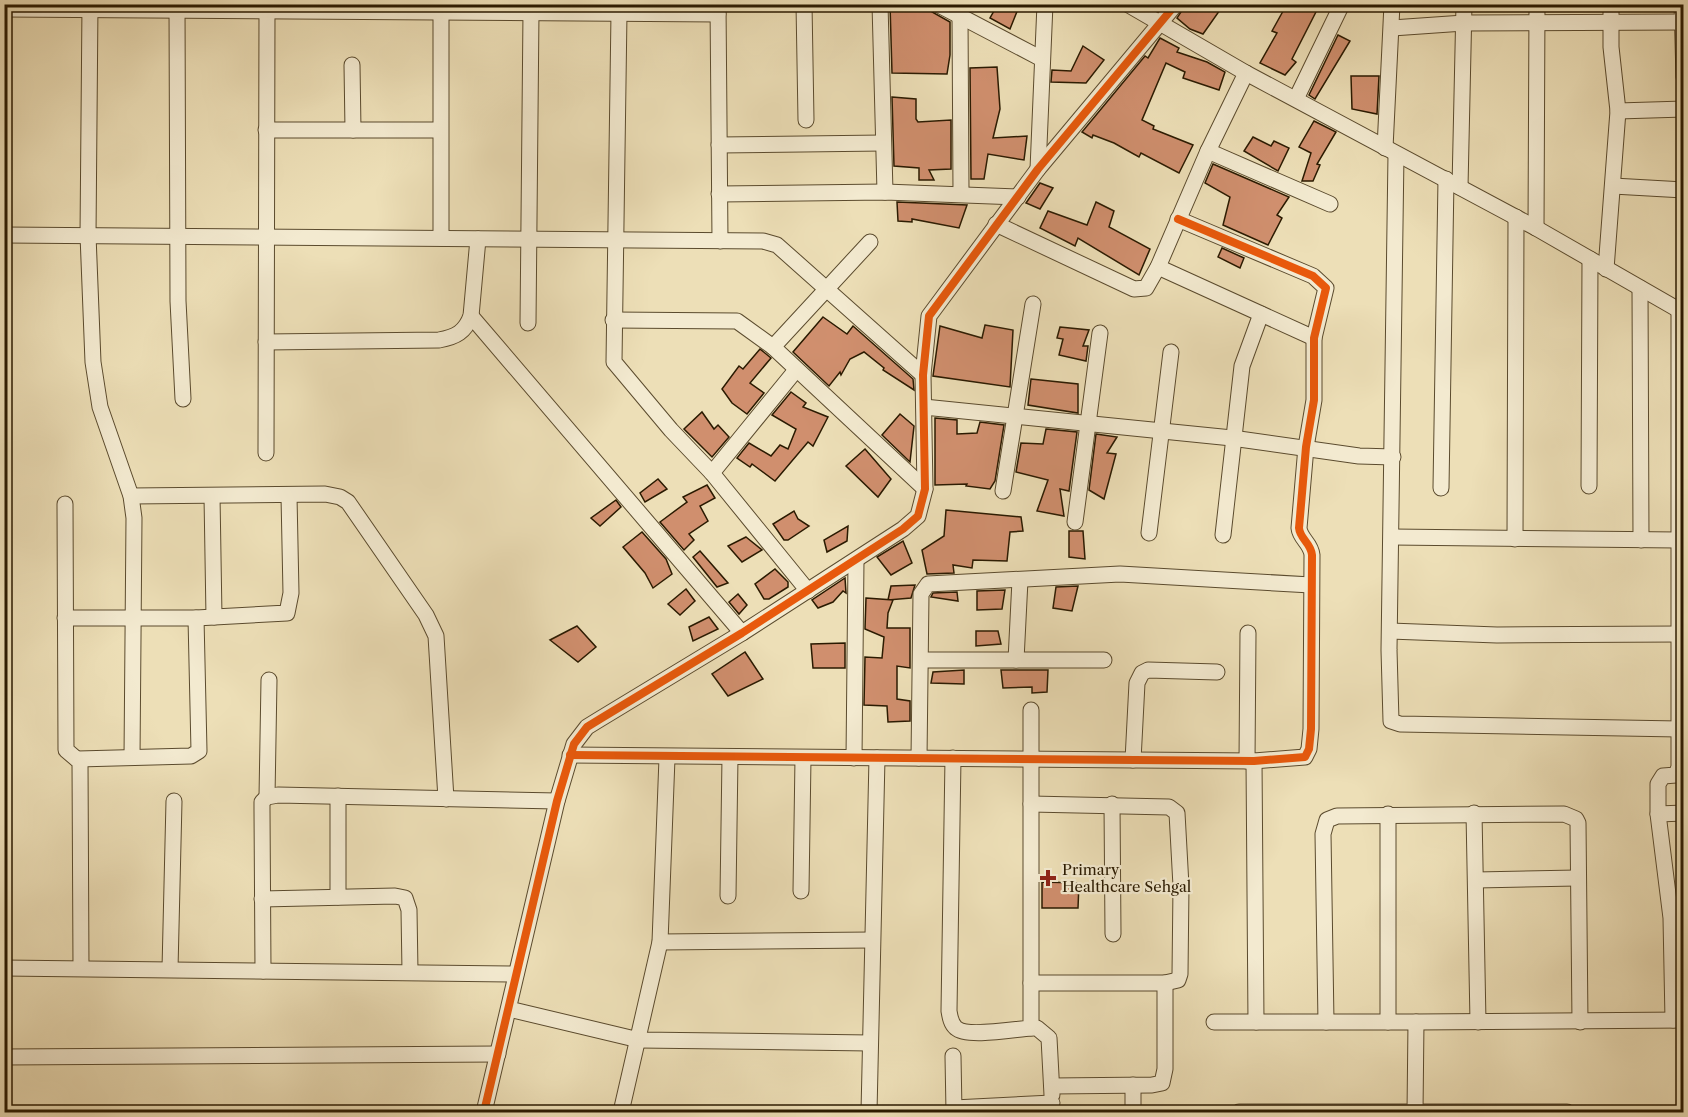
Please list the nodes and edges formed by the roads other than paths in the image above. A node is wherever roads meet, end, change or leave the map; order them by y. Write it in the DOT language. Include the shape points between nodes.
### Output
graph roads {
  1 [pos="804,4"];
  2 [pos="880,4"];
  3 [pos="937,4"];
  4 [pos="1045,4"];
  5 [pos="1127,4"];
  6 [pos="1176,4"];
  7 [pos="1342,4"];
  8 [pos="1392,4"];
  9 [pos="1464,4"];
  10 [pos="1537,4"];
  11 [pos="1611,4"];
  12 [pos="1682,4"];
  13 [pos="90,7"];
  14 [pos="177,8"];
  15 [pos="4,9"];
  16 [pos="718,9"];
  17 [pos="267,10"];
  18 [pos="441,10"];
  19 [pos="531,12"];
  20 [pos="619,14"];
  21 [pos="960,16"];
  22 [pos="1611,22"];
  23 [pos="1682,22"];
  24 [pos="1464,23"];
  25 [pos="1160,24"];
  26 [pos="1537,24"];
  27 [pos="1392,27"];
  28 [pos="1042,59"];
  29 [pos="352,65"];
  30 [pos="1246,73"];
  31 [pos="1683,77"];
  32 [pos="1296,99"];
  33 [pos="1683,109"];
  34 [pos="1618,111"];
  35 [pos="806,120"];
  36 [pos="266,130"];
  37 [pos="353,130"];
  38 [pos="440,130"];
  39 [pos="883,143"];
  40 [pos="719,145"];
  41 [pos="1208,151"];
  42 [pos="1391,151"];
  43 [pos="1038,169"];
  44 [pos="1446,179"];
  45 [pos="1613,186"];
  46 [pos="1460,187"];
  47 [pos="1683,190"];
  48 [pos="885,192"];
  49 [pos="961,193"];
  50 [pos="719,194"];
  51 [pos="1018,197"];
  52 [pos="1330,204"];
  53 [pos="1516,218"];
  54 [pos="1178,219"];
  55 [pos="996,224"];
  56 [pos="1536,228"];
  57 [pos="4,235"];
  58 [pos="88,235"];
  59 [pos="177,237"];
  60 [pos="265,237"];
  61 [pos="441,238"];
  62 [pos="478,238"];
  63 [pos="528,239"];
  64 [pos="615,240"];
  65 [pos="720,241"];
  66 [pos="870,242"];
  67 [pos="1590,259"];
  68 [pos="1158,267"];
  69 [pos="1606,269"];
  70 [pos="1640,288"];
  71 [pos="827,290"];
  72 [pos="1032,304"];
  73 [pos="1681,312"];
  74 [pos="1261,314"];
  75 [pos="471,316"];
  76 [pos="613,320"];
  77 [pos="528,323"];
  78 [pos="1100,333"];
  79 [pos="1314,338"];
  80 [pos="266,342"];
  81 [pos="774,347"];
  82 [pos="1171,352"];
  83 [pos="796,370"];
  84 [pos="923,375"];
  85 [pos="183,399"];
  86 [pos="924,407"];
  87 [pos="1015,416"];
  88 [pos="1086,423"];
  89 [pos="1160,432"];
  90 [pos="1232,438"];
  91 [pos="1306,447"];
  92 [pos="266,453"];
  93 [pos="1393,457"];
  94 [pos="712,473"];
  95 [pos="1589,486"];
  96 [pos="1441,488"];
  97 [pos="925,489"];
  98 [pos="1003,491"];
  99 [pos="130,496"];
  100 [pos="212,496"];
  101 [pos="289,496"];
  102 [pos="64,504"];
  103 [pos="1075,522"];
  104 [pos="1149,532"];
  105 [pos="1223,535"];
  106 [pos="1392,537"];
  107 [pos="1515,538"];
  108 [pos="1641,540"];
  109 [pos="1678,540"];
  110 [pos="856,560"];
  111 [pos="1020,579"];
  112 [pos="1311,585"];
  113 [pos="808,591"];
  114 [pos="134,617"];
  115 [pos="214,617"];
  116 [pos="65,618"];
  117 [pos="196,618"];
  118 [pos="1390,631"];
  119 [pos="742,633"];
  120 [pos="1248,633"];
  121 [pos="1680,634"];
  122 [pos="921,660"];
  123 [pos="1016,660"];
  124 [pos="1104,660"];
  125 [pos="1217,672"];
  126 [pos="269,680"];
  127 [pos="1031,710"];
  128 [pos="1679,729"];
  129 [pos="570,755"];
  130 [pos="132,757"];
  131 [pos="730,757"];
  132 [pos="667,758"];
  133 [pos="802,758"];
  134 [pos="854,758"];
  135 [pos="877,758"];
  136 [pos="919,758"];
  137 [pos="953,758"];
  138 [pos="78,759"];
  139 [pos="1031,759"];
  140 [pos="1133,760"];
  141 [pos="1251,761"];
  142 [pos="338,796"];
  143 [pos="267,797"];
  144 [pos="446,799"];
  145 [pos="174,801"];
  146 [pos="557,801"];
  147 [pos="1031,804"];
  148 [pos="1112,804"];
  149 [pos="1474,813"];
  150 [pos="1683,813"];
  151 [pos="1388,814"];
  152 [pos="1658,814"];
  153 [pos="1578,878"];
  154 [pos="1476,879"];
  155 [pos="801,891"];
  156 [pos="728,896"];
  157 [pos="338,897"];
  158 [pos="262,899"];
  159 [pos="1113,934"];
  160 [pos="872,940"];
  161 [pos="660,942"];
  162 [pos="4,968"];
  163 [pos="81,968"];
  164 [pos="170,969"];
  165 [pos="262,971"];
  166 [pos="410,972"];
  167 [pos="516,974"];
  168 [pos="1165,982"];
  169 [pos="1031,984"];
  170 [pos="509,1009"];
  171 [pos="1678,1020"];
  172 [pos="1214,1022"];
  173 [pos="1256,1022"];
  174 [pos="1326,1022"];
  175 [pos="1388,1022"];
  176 [pos="1416,1022"];
  177 [pos="1478,1022"];
  178 [pos="1580,1023"];
  179 [pos="1031,1028"];
  180 [pos="639,1040"];
  181 [pos="870,1043"];
  182 [pos="498,1054"];
  183 [pos="953,1056"];
  184 [pos="4,1057"];
  185 [pos="1133,1085"];
  186 [pos="1052,1086"];
  187 [pos="1052,1108"];
  188 [pos="954,1110"];
  189 [pos="1239,1112"];
  190 [pos="1414,1112"];
  191 [pos="484,1113"];
  192 [pos="621,1113"];
  193 [pos="869,1113"];
  194 [pos="1133,1113"];
  195 [pos="1567,1113"];
  1 -- 35 [label="street"];
  2 -- 39 [label="street"];
  3 -- 21 [label="street"];
  4 -- 28 [label="street"];
  5 -- 25 [label="street"];
  6 -- 25 [label="street"];
  7 -- 32 [label="street"];
  8 -- 27 [label="street"];
  9 -- 24 [label="street"];
  10 -- 26 [label="street"];
  11 -- 22 [label="street"];
  12 -- 23 [label="street"];
  13 -- 14 [label="street"];
  13 -- 15 [label="street"];
  13 -- 58 [label="street"];
  14 -- 17 [label="street"];
  14 -- 59 [label="street"];
  16 -- 20 [label="street"];
  16 -- 40 [label="street"];
  17 -- 18 [label="street"];
  17 -- 36 [label="street"];
  18 -- 19 [label="street"];
  18 -- 38 [label="street"];
  19 -- 20 [label="street"];
  19 -- 63 [label="street"];
  20 -- 64 [label="street"];
  21 -- 28 [label="street"];
  21 -- 49 [label="street"];
  22 -- 23 [label="street"];
  22 -- 26 [label="street"];
  22 -- 34 [label="street"];
  23 -- 31 [label="street"];
  24 -- 26 [label="street"];
  24 -- 27 [label="street"];
  24 -- 46 [label="street"];
  25 -- 30 [label="street"];
  25 -- 43 [label="street"];
  26 -- 56 [label="street"];
  27 -- 42 [label="street"];
  28 -- 43 [label="street"];
  29 -- 37 [label="street"];
  30 -- 32 [label="street"];
  30 -- 41 [label="street"];
  32 -- 42 [label="street"];
  33 -- 34 [label="street"];
  34 -- 45 [label="street"];
  36 -- 37 [label="street"];
  36 -- 60 [label="street"];
  37 -- 38 [label="street"];
  38 -- 61 [label="street"];
  39 -- 40 [label="street"];
  39 -- 48 [label="street"];
  40 -- 50 [label="street"];
  41 -- 52 [label="street"];
  41 -- 54 [label="street"];
  42 -- 44 [label="street"];
  42 -- 93 [label="street"];
  43 -- 51 [label="street"];
  44 -- 46 [label="street"];
  44 -- 96 [label="street"];
  45 -- 47 [label="street"];
  45 -- 69 [label="street"];
  46 -- 53 [label="street"];
  48 -- 49 [label="street"];
  48 -- 50 [label="street"];
  49 -- 51 [label="street"];
  50 -- 65 [label="street"];
  51 -- 55 [label="street"];
  53 -- 56 [label="street"];
  53 -- 107 [label="street"];
  54 -- 68 [label="street"];
  54 -- 79 [label="street" via="1324,284 1326,294"];
  55 -- 68 [label="street" via="1139,290 1146,288"];
  55 -- 84 [label="street" via="929,316"];
  56 -- 67 [label="street"];
  57 -- 58 [label="street"];
  58 -- 59 [label="street"];
  58 -- 99 [label="street" via="96,392"];
  59 -- 60 [label="street"];
  59 -- 85 [label="street"];
  60 -- 61 [label="street"];
  60 -- 80 [label="street"];
  61 -- 62 [label="street"];
  62 -- 63 [label="street"];
  62 -- 75 [label="street"];
  63 -- 64 [label="street"];
  63 -- 77 [label="street"];
  64 -- 65 [label="street"];
  64 -- 76 [label="street"];
  65 -- 71 [label="street" via="773,243"];
  66 -- 71 [label="street"];
  67 -- 69 [label="street"];
  67 -- 95 [label="street"];
  68 -- 74 [label="street"];
  69 -- 70 [label="street"];
  70 -- 73 [label="street"];
  70 -- 108 [label="street"];
  71 -- 81 [label="street"];
  71 -- 84 [label="street"];
  72 -- 87 [label="street"];
  73 -- 109 [label="street"];
  74 -- 79 [label="street"];
  74 -- 90 [label="street" via="1244,356"];
  75 -- 80 [label="street" via="462,331 440,340"];
  75 -- 119 [label="street"];
  76 -- 81 [label="street" via="729,320"];
  76 -- 94 [label="street" via="616,366"];
  78 -- 88 [label="street"];
  79 -- 91 [label="street" via="1314,400"];
  80 -- 92 [label="street"];
  81 -- 83 [label="street"];
  82 -- 89 [label="street"];
  83 -- 94 [label="street"];
  83 -- 97 [label="street"];
  84 -- 86 [label="street"];
  86 -- 87 [label="street"];
  86 -- 97 [label="street"];
  87 -- 88 [label="street"];
  87 -- 98 [label="street"];
  88 -- 89 [label="street"];
  88 -- 103 [label="street"];
  89 -- 90 [label="street"];
  89 -- 104 [label="street"];
  90 -- 91 [label="street"];
  90 -- 105 [label="street"];
  91 -- 93 [label="street"];
  91 -- 112 [label="street" via="1299,528 1311,549"];
  93 -- 106 [label="street"];
  94 -- 113 [label="street"];
  97 -- 110 [label="street" via="918,516"];
  99 -- 100 [label="street"];
  99 -- 114 [label="street" via="135,533"];
  100 -- 101 [label="street"];
  100 -- 115 [label="street"];
  101 -- 115 [label="street" via="289,609 282,615"];
  101 -- 144 [label="street" via="333,494 348,502 429,621 436,636"];
  102 -- 116 [label="street"];
  106 -- 107 [label="street"];
  106 -- 118 [label="street"];
  107 -- 108 [label="street"];
  108 -- 109 [label="street"];
  109 -- 121 [label="street"];
  110 -- 113 [label="street"];
  110 -- 134 [label="street"];
  111 -- 112 [label="street" via="1120,574"];
  111 -- 122 [label="street" via="928,584 921,594"];
  111 -- 123 [label="street"];
  112 -- 141 [label="street" via="1310,749 1300,759"];
  113 -- 119 [label="street"];
  114 -- 116 [label="street"];
  114 -- 117 [label="street"];
  114 -- 130 [label="street"];
  115 -- 117 [label="street"];
  116 -- 138 [label="street" via="66,750"];
  117 -- 130 [label="street" via="200,751 191,756"];
  118 -- 121 [label="street"];
  118 -- 128 [label="street" via="1389,711 1395,724"];
  119 -- 129 [label="street" via="587,727"];
  120 -- 141 [label="street"];
  121 -- 128 [label="street"];
  122 -- 123 [label="street"];
  122 -- 136 [label="street"];
  123 -- 124 [label="street"];
  125 -- 140 [label="street" via="1142,673 1137,683"];
  126 -- 143 [label="street"];
  127 -- 139 [label="street"];
  128 -- 152 [label="street" via="1679,767 1676,775 1659,780"];
  129 -- 132 [label="street"];
  129 -- 146 [label="street"];
  130 -- 138 [label="street"];
  131 -- 132 [label="street"];
  131 -- 133 [label="street"];
  131 -- 156 [label="street"];
  132 -- 161 [label="street"];
  133 -- 134 [label="street"];
  133 -- 155 [label="street"];
  134 -- 135 [label="street"];
  135 -- 136 [label="street"];
  135 -- 160 [label="street"];
  136 -- 137 [label="street"];
  137 -- 139 [label="street"];
  137 -- 179 [label="street" via="951,1021 961,1031"];
  138 -- 163 [label="street"];
  139 -- 140 [label="street"];
  139 -- 147 [label="street"];
  140 -- 141 [label="street"];
  141 -- 173 [label="street"];
  142 -- 143 [label="street"];
  142 -- 144 [label="street"];
  142 -- 157 [label="street"];
  143 -- 158 [label="street" via="262,802"];
  144 -- 146 [label="street"];
  145 -- 164 [label="street"];
  146 -- 167 [label="street"];
  147 -- 148 [label="street"];
  147 -- 169 [label="street"];
  148 -- 159 [label="street"];
  148 -- 168 [label="street" via="1169,807 1177,813 1180,974 1178,980"];
  149 -- 151 [label="street"];
  149 -- 153 [label="street" via="1564,814 1576,819"];
  149 -- 154 [label="street"];
  150 -- 152 [label="street"];
  151 -- 174 [label="street" via="1337,816 1324,826"];
  151 -- 175 [label="street"];
  152 -- 171 [label="street"];
  153 -- 154 [label="street"];
  153 -- 178 [label="street"];
  154 -- 177 [label="street"];
  157 -- 158 [label="street"];
  157 -- 166 [label="street" via="405,898 409,910"];
  158 -- 165 [label="street"];
  160 -- 161 [label="street"];
  160 -- 181 [label="street"];
  161 -- 180 [label="street"];
  162 -- 163 [label="street"];
  163 -- 164 [label="street"];
  164 -- 165 [label="street"];
  165 -- 166 [label="street"];
  166 -- 167 [label="street"];
  167 -- 170 [label="street"];
  168 -- 169 [label="street"];
  168 -- 185 [label="street" via="1164,1078 1159,1085"];
  169 -- 179 [label="street"];
  170 -- 180 [label="street"];
  170 -- 182 [label="street"];
  171 -- 178 [label="street"];
  172 -- 173 [label="street"];
  173 -- 174 [label="street"];
  174 -- 175 [label="street"];
  175 -- 176 [label="street"];
  176 -- 177 [label="street"];
  176 -- 190 [label="street"];
  177 -- 178 [label="street"];
  179 -- 186 [label="street" via="1049,1038"];
  180 -- 181 [label="street"];
  180 -- 192 [label="street"];
  181 -- 193 [label="street"];
  182 -- 184 [label="street"];
  182 -- 191 [label="street"];
  183 -- 188 [label="street"];
  185 -- 186 [label="street"];
  185 -- 194 [label="street"];
  186 -- 187 [label="street"];
  187 -- 188 [label="street"];
  189 -- 190 [label="street"];
  190 -- 195 [label="street"];
}
